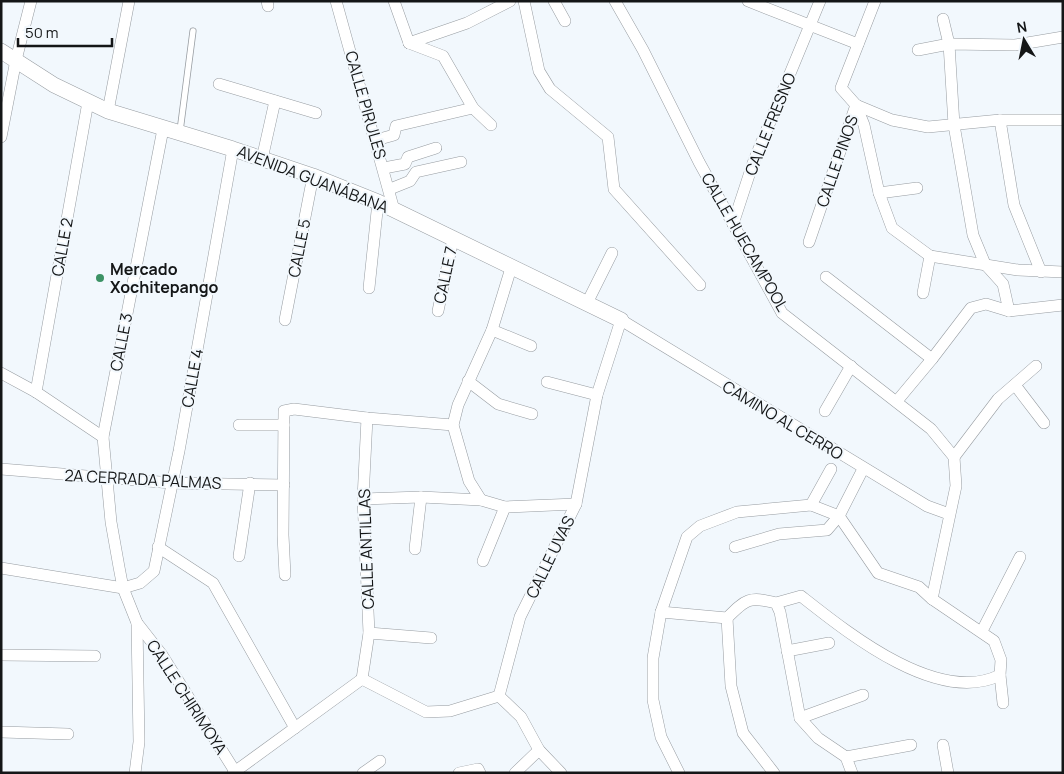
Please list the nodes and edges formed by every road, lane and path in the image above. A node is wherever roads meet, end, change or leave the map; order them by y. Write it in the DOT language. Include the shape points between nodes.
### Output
graph roads {
  1 [pos="31,1"];
  2 [pos="129,1"];
  3 [pos="336,1"];
  4 [pos="394,1"];
  5 [pos="510,1"];
  6 [pos="524,1"];
  7 [pos="554,1"];
  8 [pos="615,1"];
  9 [pos="748,1"];
  10 [pos="820,1"];
  11 [pos="875,1"];
  12 [pos="943,19"];
  13 [pos="565,21"];
  14 [pos="811,25"];
  15 [pos="193,31"];
  16 [pos="1063,37"];
  17 [pos="409,43"];
  18 [pos="858,44"];
  19 [pos="949,44"];
  20 [pos="918,50"];
  21 [pos="1,51"];
  22 [pos="16,60"];
  23 [pos="219,84"];
  24 [pos="275,101"];
  25 [pos="88,102"];
  26 [pos="856,105"];
  27 [pos="473,108"];
  28 [pos="108,110"];
  29 [pos="316,113"];
  30 [pos="1000,120"];
  31 [pos="1063,120"];
  32 [pos="491,125"];
  33 [pos="954,125"];
  34 [pos="162,129"];
  35 [pos="179,133"];
  36 [pos="1,137"];
  37 [pos="376,140"];
  38 [pos="436,148"];
  39 [pos="233,149"];
  40 [pos="262,159"];
  41 [pos="461,162"];
  42 [pos="384,168"];
  43 [pos="313,176"];
  44 [pos="917,188"];
  45 [pos="390,189"];
  46 [pos="879,192"];
  47 [pos="378,202"];
  48 [pos="394,210"];
  49 [pos="733,224"];
  50 [pos="453,239"];
  51 [pos="808,242"];
  52 [pos="612,253"];
  53 [pos="930,256"];
  54 [pos="985,264"];
  55 [pos="511,268"];
  56 [pos="1041,272"];
  57 [pos="1063,272"];
  58 [pos="826,277"];
  59 [pos="700,285"];
  60 [pos="368,288"];
  61 [pos="923,293"];
  62 [pos="587,303"];
  63 [pos="1063,305"];
  64 [pos="438,311"];
  65 [pos="1009,311"];
  66 [pos="285,320"];
  67 [pos="621,320"];
  68 [pos="492,330"];
  69 [pos="531,346"];
  70 [pos="932,360"];
  71 [pos="851,366"];
  72 [pos="1036,366"];
  73 [pos="1,373"];
  74 [pos="468,381"];
  75 [pos="547,382"];
  76 [pos="1014,384"];
  77 [pos="36,392"];
  78 [pos="597,395"];
  79 [pos="897,401"];
  80 [pos="825,412"];
  81 [pos="532,414"];
  82 [pos="367,418"];
  83 [pos="1044,423"];
  84 [pos="239,425"];
  85 [pos="284,425"];
  86 [pos="453,425"];
  87 [pos="103,437"];
  88 [pos="954,457"];
  89 [pos="863,468"];
  90 [pos="1,469"];
  91 [pos="831,469"];
  92 [pos="107,479"];
  93 [pos="250,483"];
  94 [pos="172,484"];
  95 [pos="284,484"];
  96 [pos="421,497"];
  97 [pos="363,499"];
  98 [pos="481,500"];
  99 [pos="576,504"];
  100 [pos="811,505"];
  101 [pos="505,507"];
  102 [pos="949,514"];
  103 [pos="839,516"];
  104 [pos="158,547"];
  105 [pos="735,547"];
  106 [pos="415,549"];
  107 [pos="239,556"];
  108 [pos="1020,557"];
  109 [pos="483,561"];
  110 [pos="1,568"];
  111 [pos="285,576"];
  112 [pos="123,588"];
  113 [pos="932,599"];
  114 [pos="776,603"];
  115 [pos="661,612"];
  116 [pos="728,618"];
  117 [pos="137,623"];
  118 [pos="982,631"];
  119 [pos="369,633"];
  120 [pos="431,638"];
  121 [pos="829,643"];
  122 [pos="787,652"];
  123 [pos="1,655"];
  124 [pos="95,656"];
  125 [pos="1000,675"];
  126 [pos="362,680"];
  127 [pos="863,695"];
  128 [pos="499,696"];
  129 [pos="1003,703"];
  130 [pos="800,718"];
  131 [pos="295,728"];
  132 [pos="1,732"];
  133 [pos="68,734"];
  134 [pos="911,744"];
  135 [pos="943,746"];
  136 [pos="539,750"];
  137 [pos="846,757"];
  138 [pos="380,761"];
  139 [pos="235,772"];
  140 [pos="135,773"];
  141 [pos="363,773"];
  142 [pos="460,773"];
  143 [pos="480,773"];
  144 [pos="516,773"];
  145 [pos="561,773"];
  146 [pos="678,773"];
  147 [pos="774,773"];
  148 [pos="852,773"];
  149 [pos="948,773"];
  1 -- 22 [label="street"];
  2 -- 28 [label="street"];
  3 -- 37 [label="street, CALLE PIRULES"];
  4 -- 17 [label="street"];
  5 -- 17 [label="street" via="467,23"];
  6 -- 59 [label="street" via="539,71 550,89 608,137 614,189"];
  7 -- 13 [label="street"];
  8 -- 49 [label="street, CALLE HUECAMPOOL"];
  9 -- 14 [label="street"];
  10 -- 14 [label="street, CALLE FRESNO"];
  11 -- 18 [label="street, CALLE PINOS"];
  12 -- 19 [label="street"];
  14 -- 18 [label="street"];
  14 -- 49 [label="street, CALLE FRESNO" via="753,163"];
  15 -- 35 [label="lane"];
  16 -- 19 [label="street" via="1016,45"];
  17 -- 27 [label="street" via="443,56"];
  18 -- 26 [label="street, CALLE PINOS" via="841,88"];
  19 -- 20 [label="street"];
  19 -- 33 [label="street"];
  21 -- 22 [label="street, AVENIDA GUANÁBANA"];
  22 -- 25 [label="street, AVENIDA GUANÁBANA"];
  22 -- 36 [label="street"];
  23 -- 24 [label="street"];
  24 -- 29 [label="street"];
  24 -- 40 [label="street"];
  25 -- 28 [label="street, AVENIDA GUANÁBANA"];
  25 -- 77 [label="street, CALLE 2"];
  26 -- 33 [label="street" via="892,120 928,127"];
  26 -- 46 [label="street" via="864,125"];
  26 -- 51 [label="street, CALLE PINOS"];
  27 -- 32 [label="street"];
  27 -- 37 [label="street" via="396,126 394,135"];
  28 -- 34 [label="street, AVENIDA GUANÁBANA"];
  30 -- 31 [label="street"];
  30 -- 33 [label="street"];
  30 -- 56 [label="street" via="1014,205"];
  33 -- 54 [label="street" via="972,235"];
  34 -- 35 [label="street, AVENIDA GUANÁBANA"];
  34 -- 87 [label="street, CALLE 3"];
  35 -- 39 [label="street, AVENIDA GUANÁBANA"];
  37 -- 42 [label="street, CALLE PIRULES"];
  38 -- 42 [label="street" via="408,156 405,164"];
  39 -- 40 [label="street, AVENIDA GUANÁBANA"];
  39 -- 94 [label="street, CALLE 4"];
  40 -- 43 [label="street, AVENIDA GUANÁBANA"];
  41 -- 45 [label="street" via="416,172 410,181"];
  42 -- 45 [label="street, CALLE PIRULES"];
  43 -- 47 [label="street, AVENIDA GUANÁBANA"];
  43 -- 66 [label="street, CALLE 5"];
  44 -- 46 [label="street"];
  45 -- 48 [label="street, CALLE PIRULES"];
  46 -- 53 [label="street" via="892,228"];
  47 -- 48 [label="street, AVENIDA GUANÁBANA"];
  47 -- 60 [label="street"];
  48 -- 50 [label="street, AVENIDA GUANÁBANA"];
  49 -- 71 [label="street, CALLE HUECAMPOOL" via="782,313"];
  50 -- 55 [label="street, AVENIDA GUANÁBANA"];
  50 -- 64 [label="street, CALLE 7"];
  52 -- 62 [label="street"];
  53 -- 54 [label="street"];
  53 -- 61 [label="street"];
  54 -- 56 [label="street"];
  54 -- 65 [label="street" via="1003,284"];
  55 -- 62 [label="street, AVENIDA GUANÁBANA"];
  55 -- 68 [label="street"];
  56 -- 57 [label="street"];
  58 -- 70 [label="street"];
  62 -- 67 [label="street, AVENIDA GUANÁBANA"];
  63 -- 65 [label="street"];
  65 -- 70 [label="street" via="986,304 971,308"];
  67 -- 78 [label="street, CALLE UVAS"];
  67 -- 89 [label="street, CAMINO AL CERRO"];
  68 -- 69 [label="street"];
  68 -- 74 [label="street"];
  70 -- 79 [label="street"];
  71 -- 79 [label="street, CALLE HUECAMPOOL"];
  71 -- 80 [label="street"];
  72 -- 76 [label="street"];
  73 -- 77 [label="street"];
  74 -- 81 [label="street" via="498,404"];
  74 -- 86 [label="street"];
  75 -- 78 [label="street"];
  76 -- 83 [label="street"];
  76 -- 88 [label="street" via="998,399"];
  77 -- 87 [label="street"];
  78 -- 99 [label="street, CALLE UVAS"];
  79 -- 88 [label="street, CALLE HUECAMPOOL" via="931,429"];
  82 -- 85 [label="street" via="294,409 284,411"];
  82 -- 86 [label="street"];
  82 -- 97 [label="street, CALLE ANTILLAS"];
  84 -- 85 [label="street"];
  85 -- 95 [label="street"];
  86 -- 98 [label="street" via="470,481"];
  87 -- 92 [label="street, CALLE 3"];
  88 -- 102 [label="street" via="956,486"];
  89 -- 102 [label="street, CAMINO AL CERRO" via="926,506"];
  89 -- 103 [label="street"];
  90 -- 92 [label="street, 2A CERRADA PALMAS"];
  91 -- 100 [label="street"];
  92 -- 94 [label="street, 2A CERRADA PALMAS"];
  92 -- 112 [label="street, CALLE 3"];
  93 -- 94 [label="street, 2A CERRADA PALMAS"];
  93 -- 95 [label="street, 2A CERRADA PALMAS"];
  93 -- 107 [label="street"];
  94 -- 104 [label="street, CALLE 4"];
  95 -- 111 [label="street"];
  96 -- 97 [label="street"];
  96 -- 98 [label="street"];
  96 -- 106 [label="street"];
  97 -- 119 [label="street, CALLE ANTILLAS"];
  98 -- 101 [label="street"];
  99 -- 101 [label="street"];
  99 -- 128 [label="street, CALLE UVAS" via="520,617"];
  100 -- 103 [label="street"];
  100 -- 115 [label="street" via="737,512 700,526 687,537"];
  101 -- 109 [label="street"];
  102 -- 113 [label="street"];
  103 -- 105 [label="street" via="827,530 779,534"];
  103 -- 113 [label="street" via="878,573 919,587"];
  104 -- 112 [label="street, CALLE 4" via="154,571 140,582"];
  104 -- 131 [label="street" via="213,584"];
  108 -- 118 [label="street"];
  110 -- 112 [label="street"];
  112 -- 117 [label="street, CALLE 3"];
  113 -- 118 [label="street"];
  114 -- 116 [label="street" via="756,598 743,602"];
  114 -- 122 [label="street"];
  114 -- 125 [label="street" via="801,596 854,636 902,664 936,679 971,684 990,681"];
  115 -- 116 [label="street"];
  115 -- 146 [label="street" via="653,658 653,700 661,737"];
  116 -- 147 [label="street" via="731,686 742,733"];
  117 -- 139 [label="street, CALLE CHIRIMOYA" via="162,655"];
  117 -- 140 [label="street" via="139,742"];
  118 -- 125 [label="street" via="994,641 1001,660"];
  119 -- 120 [label="street"];
  119 -- 126 [label="street, CALLE ANTILLAS"];
  121 -- 122 [label="street"];
  122 -- 130 [label="street"];
  123 -- 124 [label="street"];
  125 -- 129 [label="street"];
  126 -- 128 [label="street" via="426,712 450,711"];
  126 -- 131 [label="street"];
  127 -- 130 [label="street"];
  128 -- 136 [label="street" via="521,717"];
  130 -- 137 [label="street" via="818,738"];
  131 -- 139 [label="street"];
  132 -- 133 [label="street"];
  134 -- 137 [label="street"];
  135 -- 149 [label="street"];
  136 -- 144 [label="street"];
  136 -- 145 [label="street"];
  137 -- 148 [label="street"];
  138 -- 141 [label="street"];
  142 -- 143 [label="street" via="472,769 478,769"];
}
